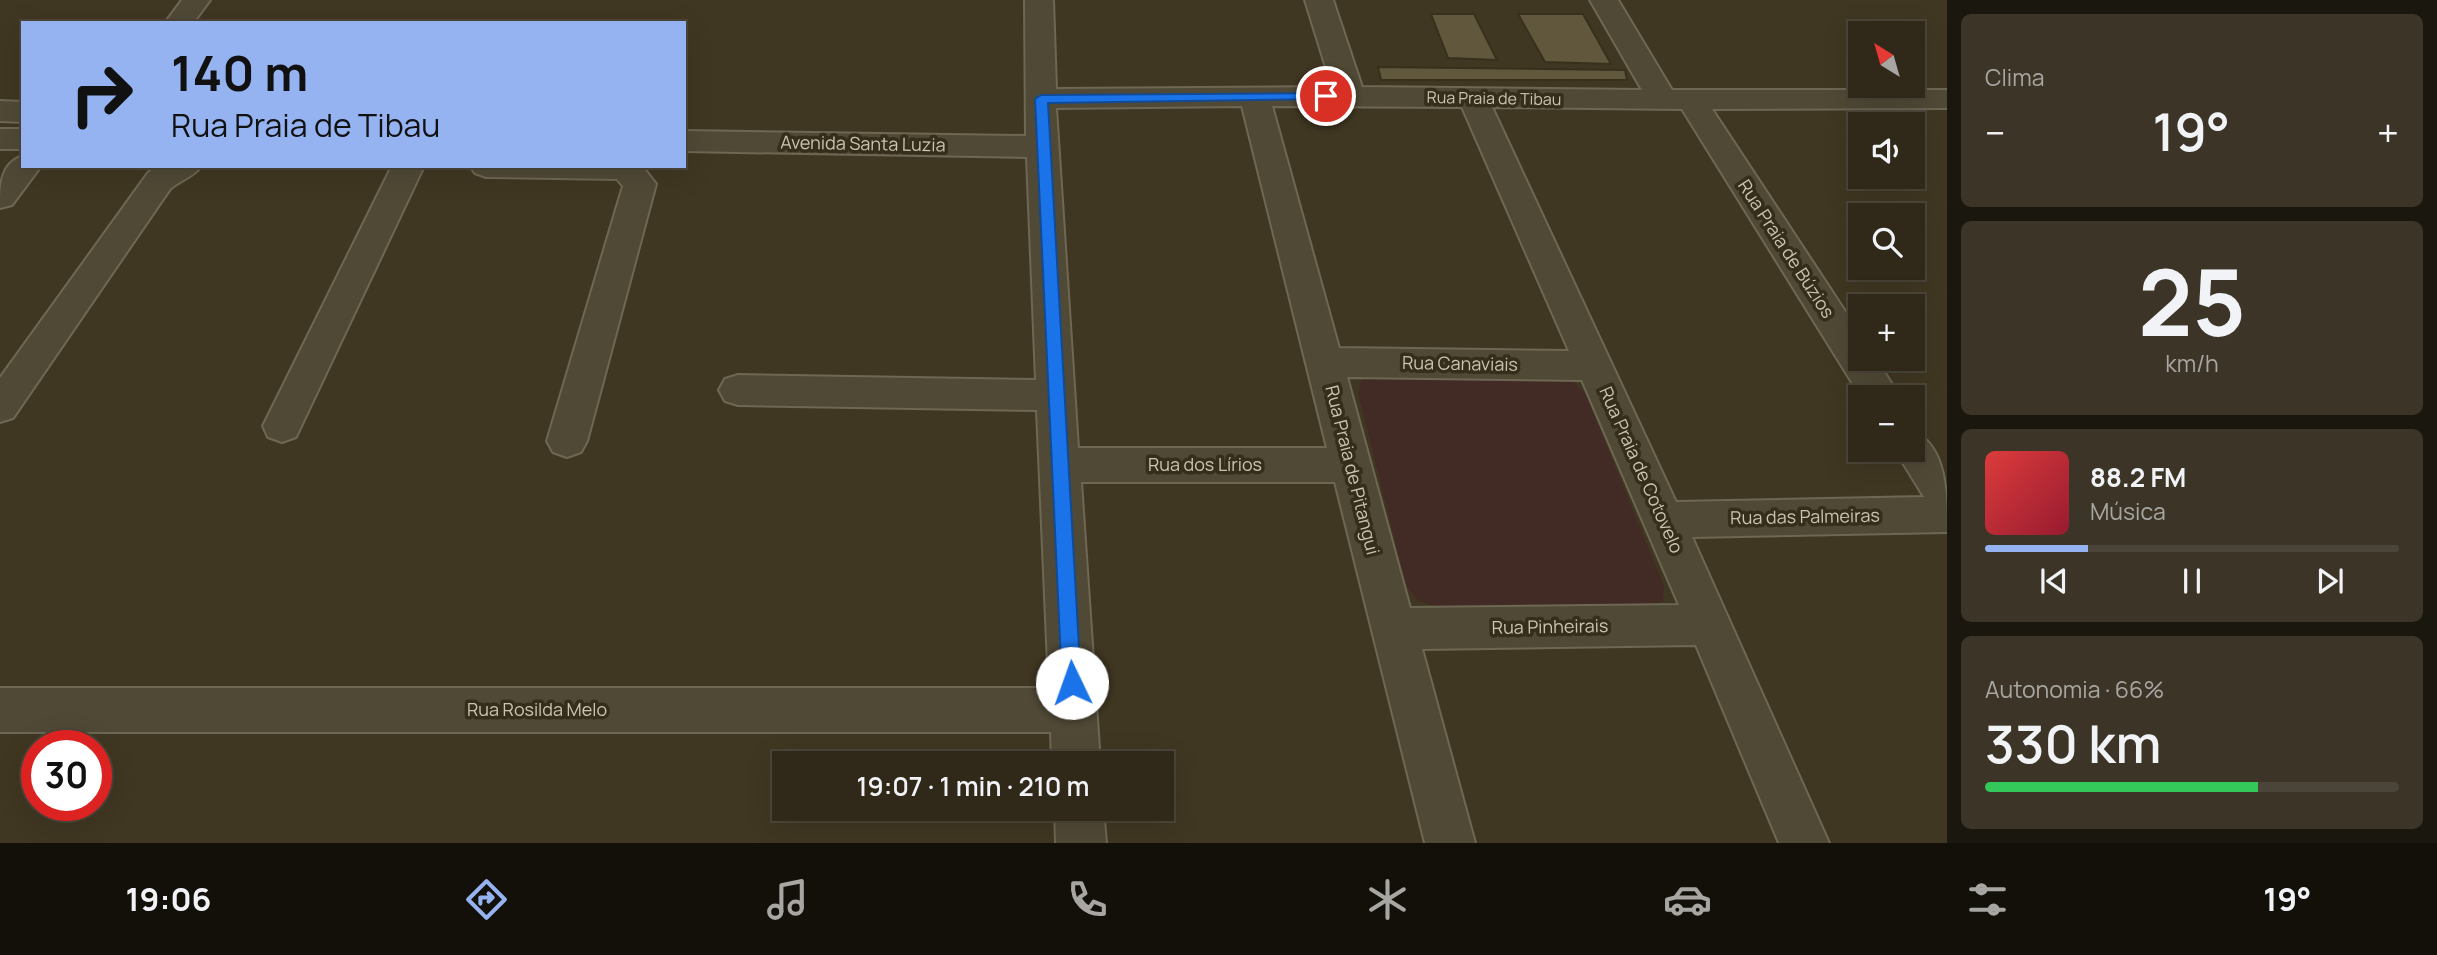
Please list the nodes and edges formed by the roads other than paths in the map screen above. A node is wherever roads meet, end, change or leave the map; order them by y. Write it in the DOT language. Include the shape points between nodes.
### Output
graph roads {
  1 [pos="196,0"];
  2 [pos="1039,0"];
  3 [pos="1319,0"];
  4 [pos="1604,0"];
  5 [pos="180,21"];
  6 [pos="1350,96"];
  7 [pos="1255,97"];
  8 [pos="1473,98"];
  9 [pos="1677,100"];
  10 [pos="1934,100"];
  11 [pos="0,111"];
  12 [pos="21,111"];
  13 [pos="686,119"];
  14 [pos="1042,122"];
  15 [pos="1947,131"];
  16 [pos="0,139"];
  17 [pos="21,139"];
  18 [pos="686,141"];
  19 [pos="22,168"];
  20 [pos="180,168"];
  21 [pos="407,168"];
  22 [pos="617,168"];
  23 [pos="0,197"];
  24 [pos="1325,362"];
  25 [pos="1595,366"];
  26 [pos="1873,385"];
  27 [pos="738,390"];
  28 [pos="1055,395"];
  29 [pos="0,407"];
  30 [pos="282,426"];
  31 [pos="567,442"];
  32 [pos="1927,456"];
  33 [pos="1350,465"];
  34 [pos="1059,466"];
  35 [pos="1947,499"];
  36 [pos="1947,514"];
  37 [pos="1664,520"];
  38 [pos="1708,625"];
  39 [pos="1392,629"];
  40 [pos="0,710"];
  41 [pos="1073,710"];
  42 [pos="1075,751"];
  43 [pos="1080,821"];
  44 [pos="1081,843"];
  45 [pos="1450,843"];
  46 [pos="1804,843"];
  1 -- 5 [label="street"];
  2 -- 14 [label="street"];
  3 -- 6 [label="street"];
  4 -- 9 [label="street, Rua Praia de Búzios"];
  6 -- 7 [label="street, Rua Praia de Tibau"];
  6 -- 8 [label="street, Rua Praia de Tibau"];
  7 -- 14 [label="street, Rua Praia de Tibau"];
  7 -- 24 [label="street, Rua Praia de Pitangui"];
  8 -- 9 [label="street, Rua Praia de Tibau"];
  8 -- 25 [label="street, Rua Praia de Cotovelo"];
  9 -- 10 [label="street, Rua Praia de Tibau"];
  9 -- 26 [label="street, Rua Praia de Búzios"];
  10 -- 15 [label="street"];
  11 -- 12 [label="street"];
  13 -- 14 [label="street, Avenida Santa Luzia"];
  14 -- 18 [label="street, Avenida Santa Luzia"];
  14 -- 28 [label="street"];
  16 -- 17 [label="street"];
  19 -- 23 [label="street"];
  20 -- 29 [label="street" via="159,181"];
  21 -- 30 [label="street"];
  22 -- 31 [label="street" via="627,170 640,184"];
  24 -- 25 [label="street, Rua Canaviais"];
  24 -- 33 [label="street, Rua Praia de Pitangui"];
  25 -- 37 [label="street, Rua Praia de Cotovelo"];
  27 -- 28 [label="street"];
  28 -- 34 [label="street"];
  32 -- 35 [label="street"];
  33 -- 34 [label="street, Rua dos Lírios"];
  33 -- 39 [label="street, Rua Praia de Pitangui"];
  34 -- 41 [label="street"];
  36 -- 37 [label="street, Rua das Palmeiras"];
  37 -- 38 [label="street, Rua Praia de Cotovelo"];
  38 -- 39 [label="street, Rua Pinheirais"];
  38 -- 46 [label="street, Rua Praia de Cotovelo"];
  39 -- 45 [label="street, Rua Praia de Pitangui"];
  40 -- 41 [label="street, Rua Rosilda Melo"];
  41 -- 42 [label="street"];
  43 -- 44 [label="street"];
}
